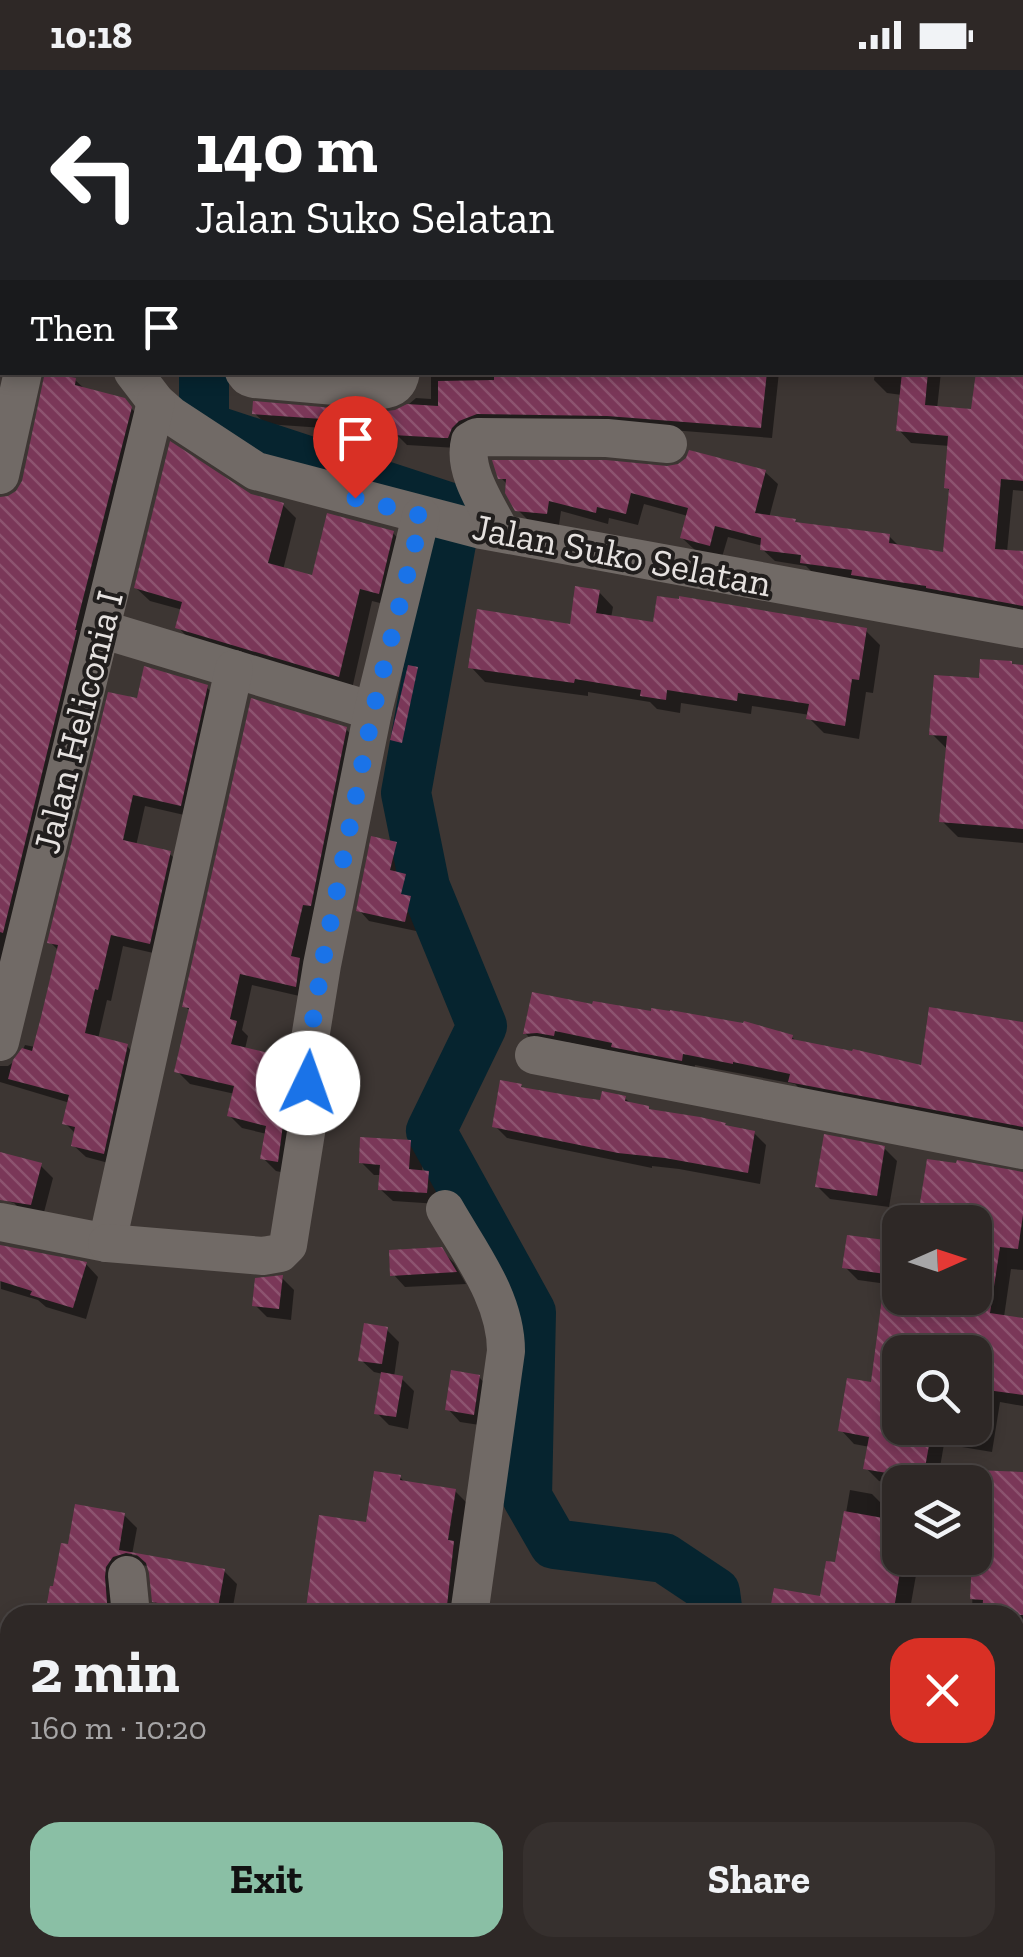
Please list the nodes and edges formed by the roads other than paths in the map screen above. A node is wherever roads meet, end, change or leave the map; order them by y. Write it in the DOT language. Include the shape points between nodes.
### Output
graph roads {
  1 [pos="22,375"];
  2 [pos="246,375"];
  3 [pos="400,375"];
  4 [pos="132,382"];
  5 [pos="668,444"];
  6 [pos="0,475"];
  7 [pos="431,518"];
  8 [pos="492,532"];
  9 [pos="100,629"];
  10 [pos="1023,629"];
  11 [pos="234,670"];
  12 [pos="373,711"];
  13 [pos="0,1042"];
  14 [pos="534,1055"];
  15 [pos="1023,1150"];
  16 [pos="444,1209"];
  17 [pos="0,1222"];
  18 [pos="107,1243"];
  19 [pos="127,1575"];
  20 [pos="130,1605"];
  21 [pos="471,1605"];
  1 -- 6 [label="street"];
  2 -- 3 [label="street" via="390,390"];
  4 -- 7 [label="street, Jalan Suko Selatan" via="256,471"];
  4 -- 9 [label="street, Jalan Heliconia I"];
  5 -- 8 [label="street" via="477,437 468,450"];
  7 -- 8 [label="street, Jalan Suko Selatan"];
  7 -- 12 [label="street"];
  8 -- 10 [label="street, Jalan Suko Selatan"];
  9 -- 11 [label="street"];
  9 -- 13 [label="street, Jalan Heliconia I"];
  11 -- 12 [label="street"];
  11 -- 18 [label="street"];
  12 -- 18 [label="street" via="309,1045 308,1120 288,1245 263,1256"];
  14 -- 15 [label="street"];
  16 -- 21 [label="street" via="499,1304 506,1334"];
  17 -- 18 [label="street"];
  19 -- 20 [label="street"];
}
